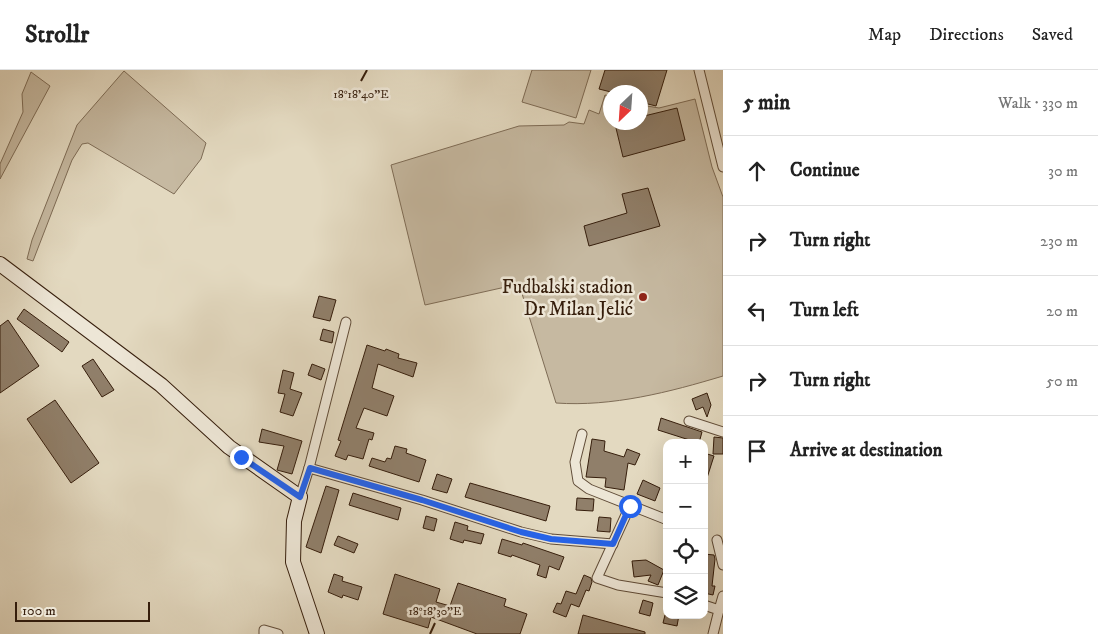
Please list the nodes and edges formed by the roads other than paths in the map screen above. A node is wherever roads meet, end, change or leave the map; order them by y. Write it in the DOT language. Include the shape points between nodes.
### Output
graph roads {
  1 [pos="699,70"];
  2 [pos="723,167"];
  3 [pos="0,264"];
  4 [pos="346,322"];
  5 [pos="689,421"];
  6 [pos="723,432"];
  7 [pos="582,434"];
  8 [pos="310,468"];
  9 [pos="300,497"];
  10 [pos="630,506"];
  11 [pos="663,518"];
  12 [pos="717,540"];
  13 [pos="613,544"];
  14 [pos="723,565"];
  15 [pos="663,592"];
  16 [pos="723,596"];
  17 [pos="708,607"];
  18 [pos="719,610"];
  19 [pos="264,632"];
  20 [pos="278,634"];
  21 [pos="316,634"];
  22 [pos="713,634"];
  1 -- 2 [label="street"];
  3 -- 9 [label="street" via="161,385 229,447"];
  4 -- 8 [label="street"];
  5 -- 6 [label="street"];
  7 -- 10 [label="street" via="575,462 578,481"];
  8 -- 9 [label="street"];
  8 -- 13 [label="street" via="521,532 551,539"];
  9 -- 21 [label="street" via="294,521 293,562"];
  10 -- 11 [label="street"];
  10 -- 13 [label="street"];
  12 -- 14 [label="street"];
  13 -- 15 [label="street" via="596,578"];
  16 -- 18 [label="street"];
  17 -- 18 [label="street"];
  18 -- 22 [label="street"];
  19 -- 20 [label="street"];
}
